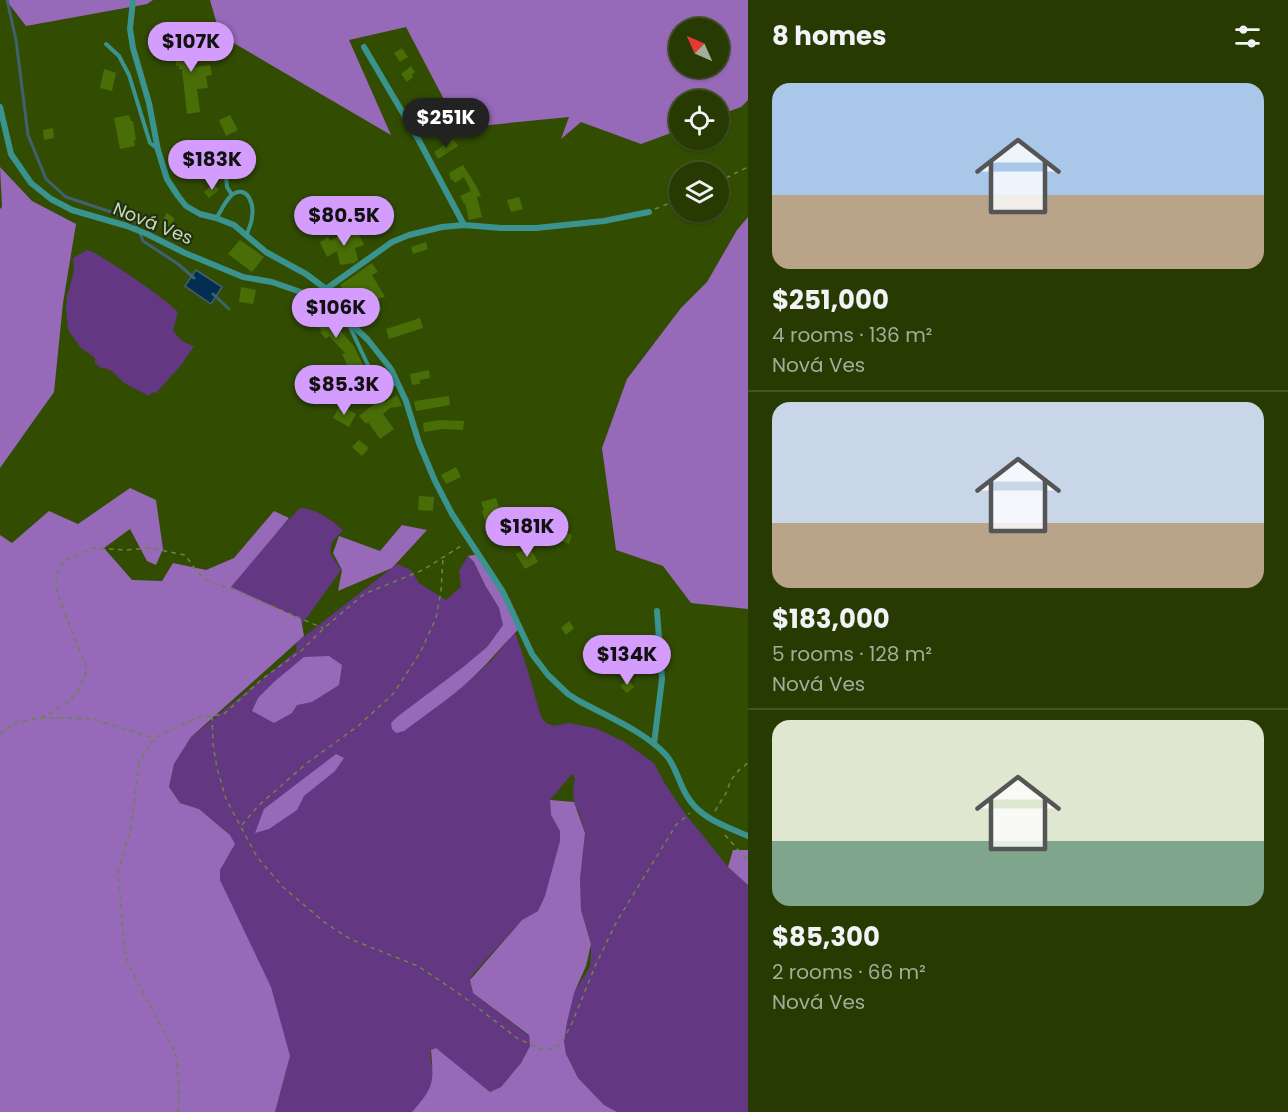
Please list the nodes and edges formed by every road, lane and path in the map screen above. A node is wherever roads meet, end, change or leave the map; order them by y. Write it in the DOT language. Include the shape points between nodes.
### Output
graph roads {
  1 [pos="133,0"];
  2 [pos="106,44"];
  3 [pos="364,46"];
  4 [pos="0,106"];
  5 [pos="158,150"];
  6 [pos="224,154"];
  7 [pos="748,167"];
  8 [pos="729,176"];
  9 [pos="232,195"];
  10 [pos="669,204"];
  11 [pos="649,212"];
  12 [pos="216,218"];
  13 [pos="464,225"];
  14 [pos="246,235"];
  15 [pos="326,289"];
  16 [pos="345,318"];
  17 [pos="397,382"];
  18 [pos="470,540"];
  19 [pos="443,557"];
  20 [pos="657,611"];
  21 [pos="324,628"];
  22 [pos="212,716"];
  23 [pos="41,718"];
  24 [pos="0,734"];
  25 [pos="154,738"];
  26 [pos="654,744"];
  27 [pos="748,763"];
  28 [pos="696,808"];
  29 [pos="708,817"];
  30 [pos="241,826"];
  31 [pos="722,828"];
  32 [pos="748,836"];
  33 [pos="748,861"];
  34 [pos="178,1112"];
  1 -- 5 [label="street, Nová Ves" via="133,48"];
  2 -- 5 [label="lane" via="119,56 129,75 150,143"];
  3 -- 13 [label="street"];
  4 -- 16 [label="street, Nová Ves" via="11,154 31,183 51,199 72,210 147,234 243,277 312,296"];
  5 -- 12 [label="street, Nová Ves" via="167,178 186,206"];
  6 -- 9 [label="lane" via="227,187"];
  7 -- 8 [label="path"];
  9 -- 12 [label="lane"];
  9 -- 14 [label="lane" via="244,193 251,200 252,218"];
  10 -- 11 [label="path"];
  11 -- 13 [label="street" via="536,228"];
  12 -- 14 [label="street, Nová Ves"];
  13 -- 15 [label="street" via="442,227 392,242"];
  14 -- 15 [label="street, Nová Ves"];
  15 -- 16 [label="street, Nová Ves"];
  16 -- 17 [label="street, Nová Ves" via="368,340"];
  16 -- 17 [label="lane, Nová Ves" via="377,384 383,388"];
  17 -- 18 [label="street, Nová Ves" via="435,481"];
  18 -- 19 [label="path"];
  18 -- 26 [label="street, Nová Ves" via="503,592 532,654 548,675 568,694"];
  19 -- 21 [label="path" via="423,570 364,594"];
  19 -- 30 [label="path" via="436,618 420,653 393,694 358,726 307,763"];
  20 -- 26 [label="street" via="662,679"];
  21 -- 22 [label="path" via="224,714"];
  21 -- 23 [label="path" via="211,583 185,555 150,548 93,548 63,562 56,575 57,593 87,669 79,690 69,702"];
  22 -- 25 [label="path" via="196,718"];
  22 -- 30 [label="path" via="217,768 226,799"];
  23 -- 24 [label="path" via="17,722"];
  23 -- 25 [label="path" via="93,719"];
  25 -- 34 [label="path" via="139,763 131,827 118,872 125,956 173,1048"];
  26 -- 28 [label="street, Nová Ves" via="668,756 687,798"];
  27 -- 29 [label="path" via="731,780 717,810"];
  28 -- 29 [label="street, Nová Ves"];
  28 -- 30 [label="path" via="676,825 617,921 572,1023 554,1049 540,1049 518,1038 418,966 350,939 324,922 283,887 257,857"];
  29 -- 31 [label="street, Nová Ves"];
  31 -- 32 [label="street, Nová Ves"];
  31 -- 33 [label="path"];
}
